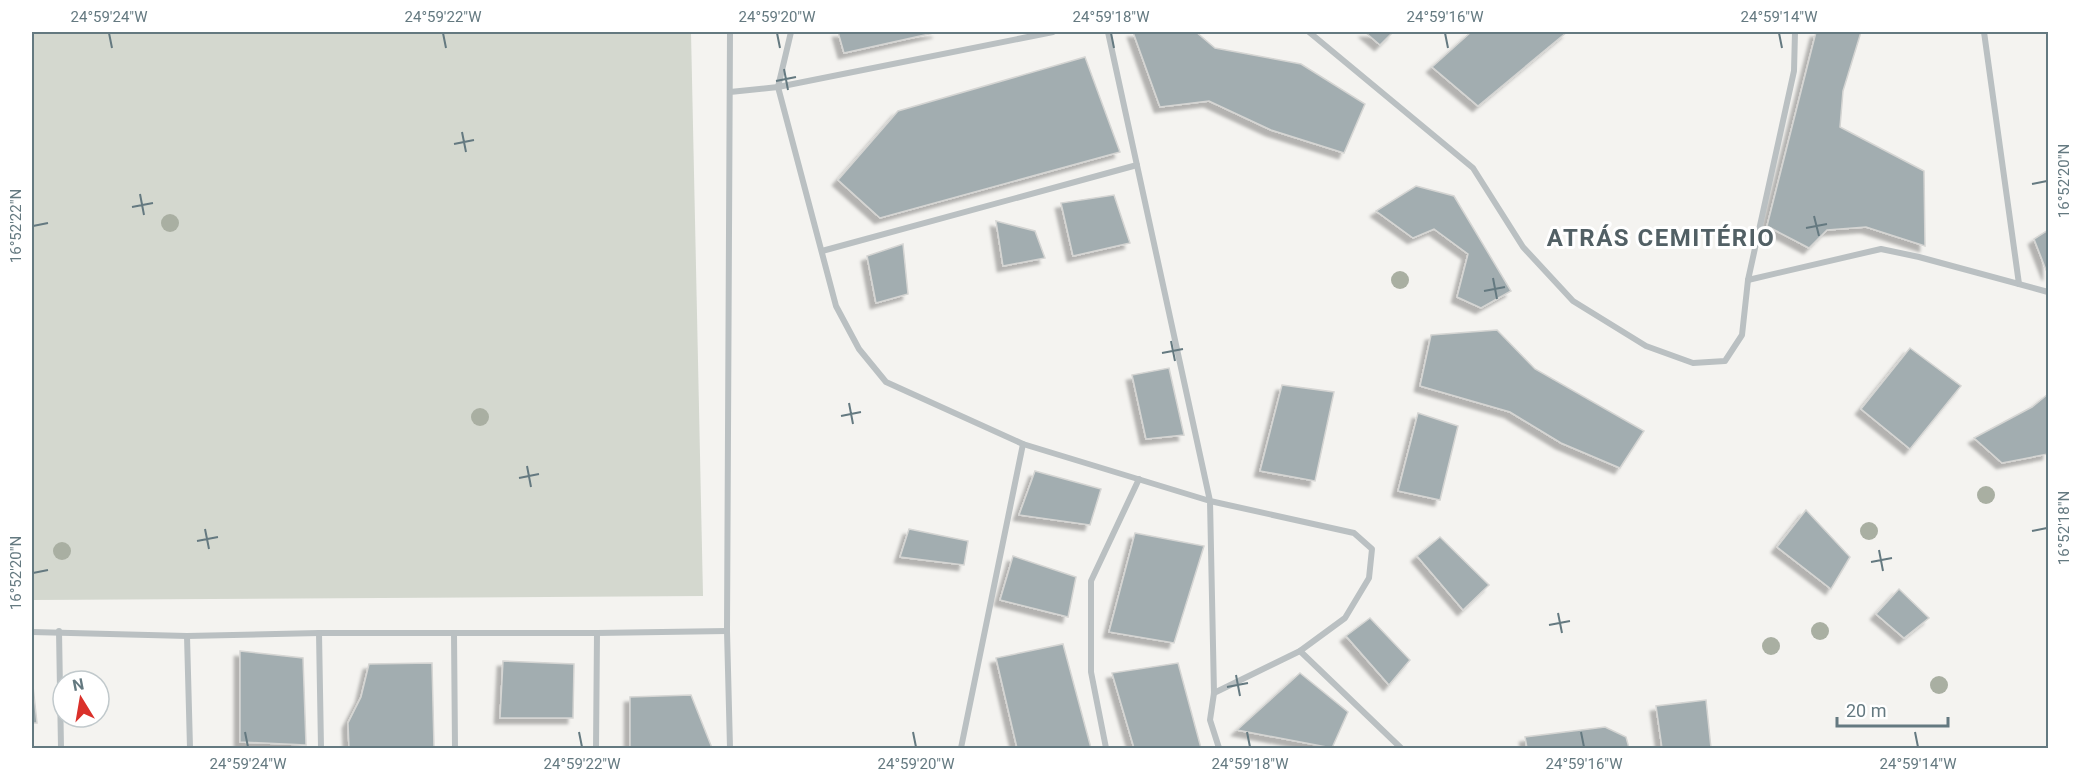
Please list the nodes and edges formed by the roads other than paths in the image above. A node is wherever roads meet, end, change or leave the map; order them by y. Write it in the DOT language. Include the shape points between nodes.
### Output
graph roads {
  1 [pos="730,32"];
  2 [pos="791,32"];
  3 [pos="1053,32"];
  4 [pos="1108,32"];
  5 [pos="1309,32"];
  6 [pos="1796,32"];
  7 [pos="1984,32"];
  8 [pos="778,87"];
  9 [pos="730,92"];
  10 [pos="1137,165"];
  11 [pos="822,251"];
  12 [pos="1748,280"];
  13 [pos="2019,284"];
  14 [pos="2049,292"];
  15 [pos="1023,444"];
  16 [pos="1139,479"];
  17 [pos="1210,501"];
  18 [pos="727,631"];
  19 [pos="32,632"];
  20 [pos="59,632"];
  21 [pos="319,633"];
  22 [pos="454,633"];
  23 [pos="597,633"];
  24 [pos="187,636"];
  25 [pos="1300,651"];
  26 [pos="1214,693"];
  27 [pos="61,748"];
  28 [pos="190,748"];
  29 [pos="321,748"];
  30 [pos="455,748"];
  31 [pos="596,748"];
  32 [pos="730,748"];
  33 [pos="961,748"];
  34 [pos="1106,748"];
  35 [pos="1219,748"];
  36 [pos="1401,748"];
  1 -- 9 [label="street"];
  2 -- 8 [label="street"];
  3 -- 8 [label="street"];
  4 -- 10 [label="street"];
  5 -- 12 [label="street" via="1473,168 1523,247 1573,301 1646,346 1693,363 1725,362 1742,335"];
  6 -- 12 [label="street" via="1794,71"];
  7 -- 13 [label="street"];
  8 -- 9 [label="street"];
  8 -- 11 [label="street"];
  9 -- 18 [label="street"];
  10 -- 11 [label="street"];
  10 -- 17 [label="street"];
  11 -- 15 [label="street" via="836,306 859,349 886,382"];
  12 -- 13 [label="street" via="1881,249"];
  13 -- 14 [label="street"];
  15 -- 16 [label="street"];
  15 -- 33 [label="street"];
  16 -- 17 [label="street"];
  16 -- 34 [label="street" via="1091,581 1091,672"];
  17 -- 25 [label="street" via="1354,533 1372,549 1369,578 1345,618"];
  17 -- 26 [label="street"];
  18 -- 23 [label="street"];
  18 -- 32 [label="street"];
  19 -- 20 [label="street"];
  20 -- 24 [label="street"];
  20 -- 27 [label="street"];
  21 -- 22 [label="street"];
  21 -- 24 [label="street"];
  21 -- 29 [label="street"];
  22 -- 23 [label="street"];
  22 -- 30 [label="street"];
  23 -- 31 [label="street"];
  24 -- 28 [label="street"];
  25 -- 26 [label="street"];
  25 -- 36 [label="street"];
  26 -- 35 [label="street" via="1210,720"];
}
